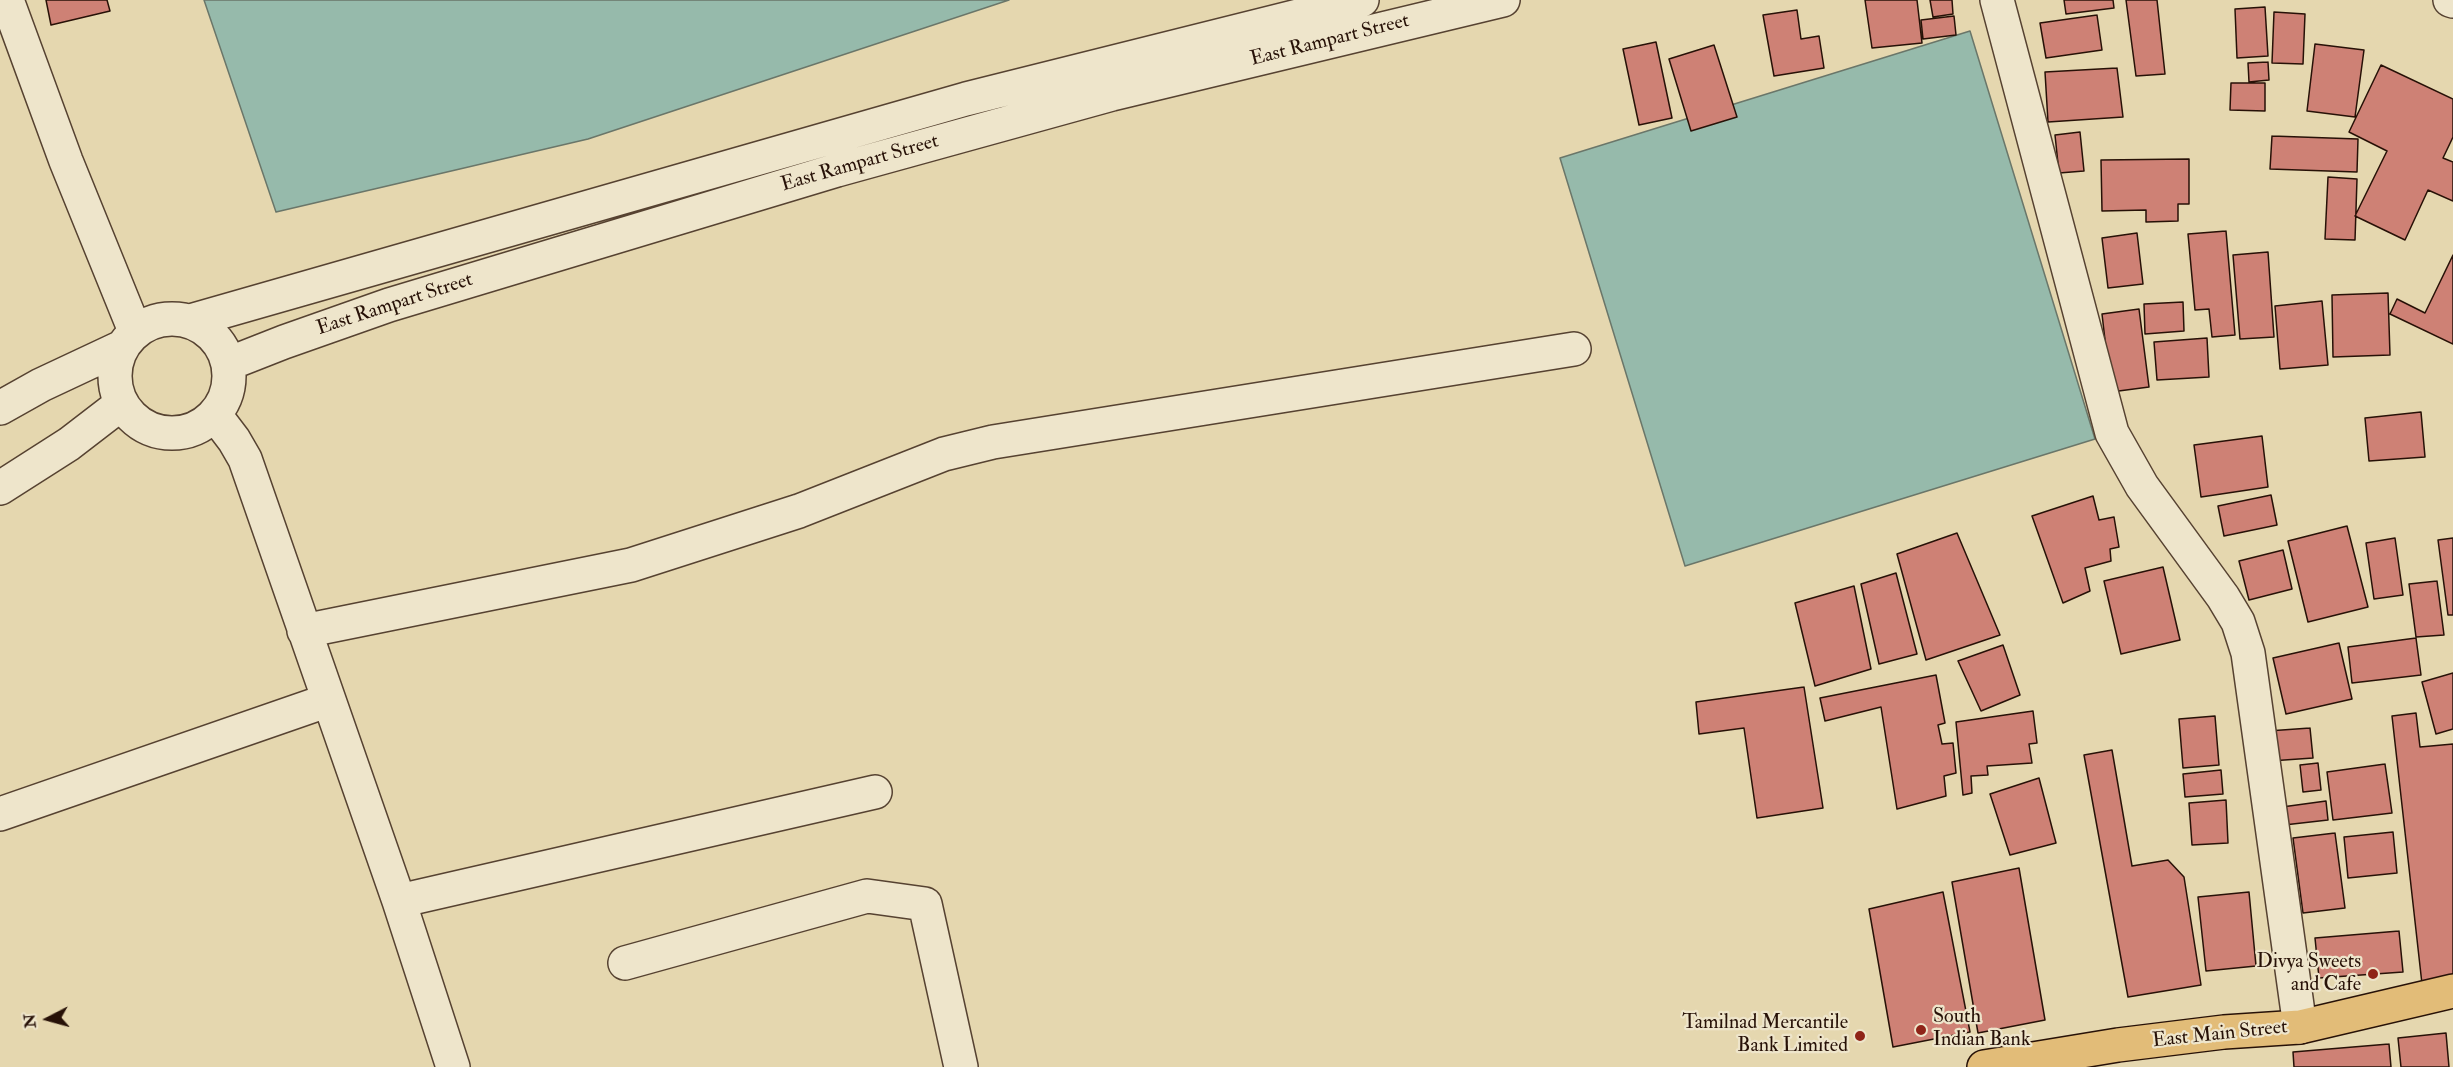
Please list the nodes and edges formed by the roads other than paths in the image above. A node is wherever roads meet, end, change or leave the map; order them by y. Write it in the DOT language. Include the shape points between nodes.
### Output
graph roads {
  1 [pos="7,0"];
  2 [pos="1362,0"];
  3 [pos="1503,0"];
  4 [pos="1996,0"];
  5 [pos="190,321"];
  6 [pos="128,339"];
  7 [pos="1574,349"];
  8 [pos="228,364"];
  9 [pos="122,404"];
  10 [pos="0,408"];
  11 [pos="215,415"];
  12 [pos="0,488"];
  13 [pos="304,631"];
  14 [pos="328,700"];
  15 [pos="875,792"];
  16 [pos="0,814"];
  17 [pos="399,901"];
  18 [pos="625,963"];
  19 [pos="2453,991"];
  20 [pos="2300,1027"];
  21 [pos="453,1067"];
  22 [pos="961,1067"];
  23 [pos="1984,1067"];
  1 -- 6 [label="street"];
  2 -- 5 [label="street" via="966,99"];
  3 -- 8 [label="street, East Rampart Street" via="1112,94 849,167 389,305"];
  4 -- 20 [label="street" via="2112,433 2142,486 2223,597 2238,622 2248,653"];
  5 -- 6 [label="street" via="152,321"];
  5 -- 8 [label="street" via="208,330 221,345"];
  6 -- 9 [label="street" via="115,365 115,385"];
  6 -- 10 [label="street"];
  7 -- 13 [label="street" via="993,442 944,454 799,512 632,565"];
  8 -- 11 [label="street" via="225,400"];
  9 -- 11 [label="street" via="148,429 165,434 192,430"];
  9 -- 12 [label="street"];
  11 -- 13 [label="street" via="245,459"];
  13 -- 14 [label="street"];
  14 -- 16 [label="street"];
  14 -- 17 [label="street"];
  15 -- 17 [label="street"];
  17 -- 21 [label="street"];
  18 -- 22 [label="street" via="867,896 925,904"];
  19 -- 20 [label="main road, East Main Street"];
  20 -- 23 [label="main road, East Main Street" via="2118,1045"];
}
